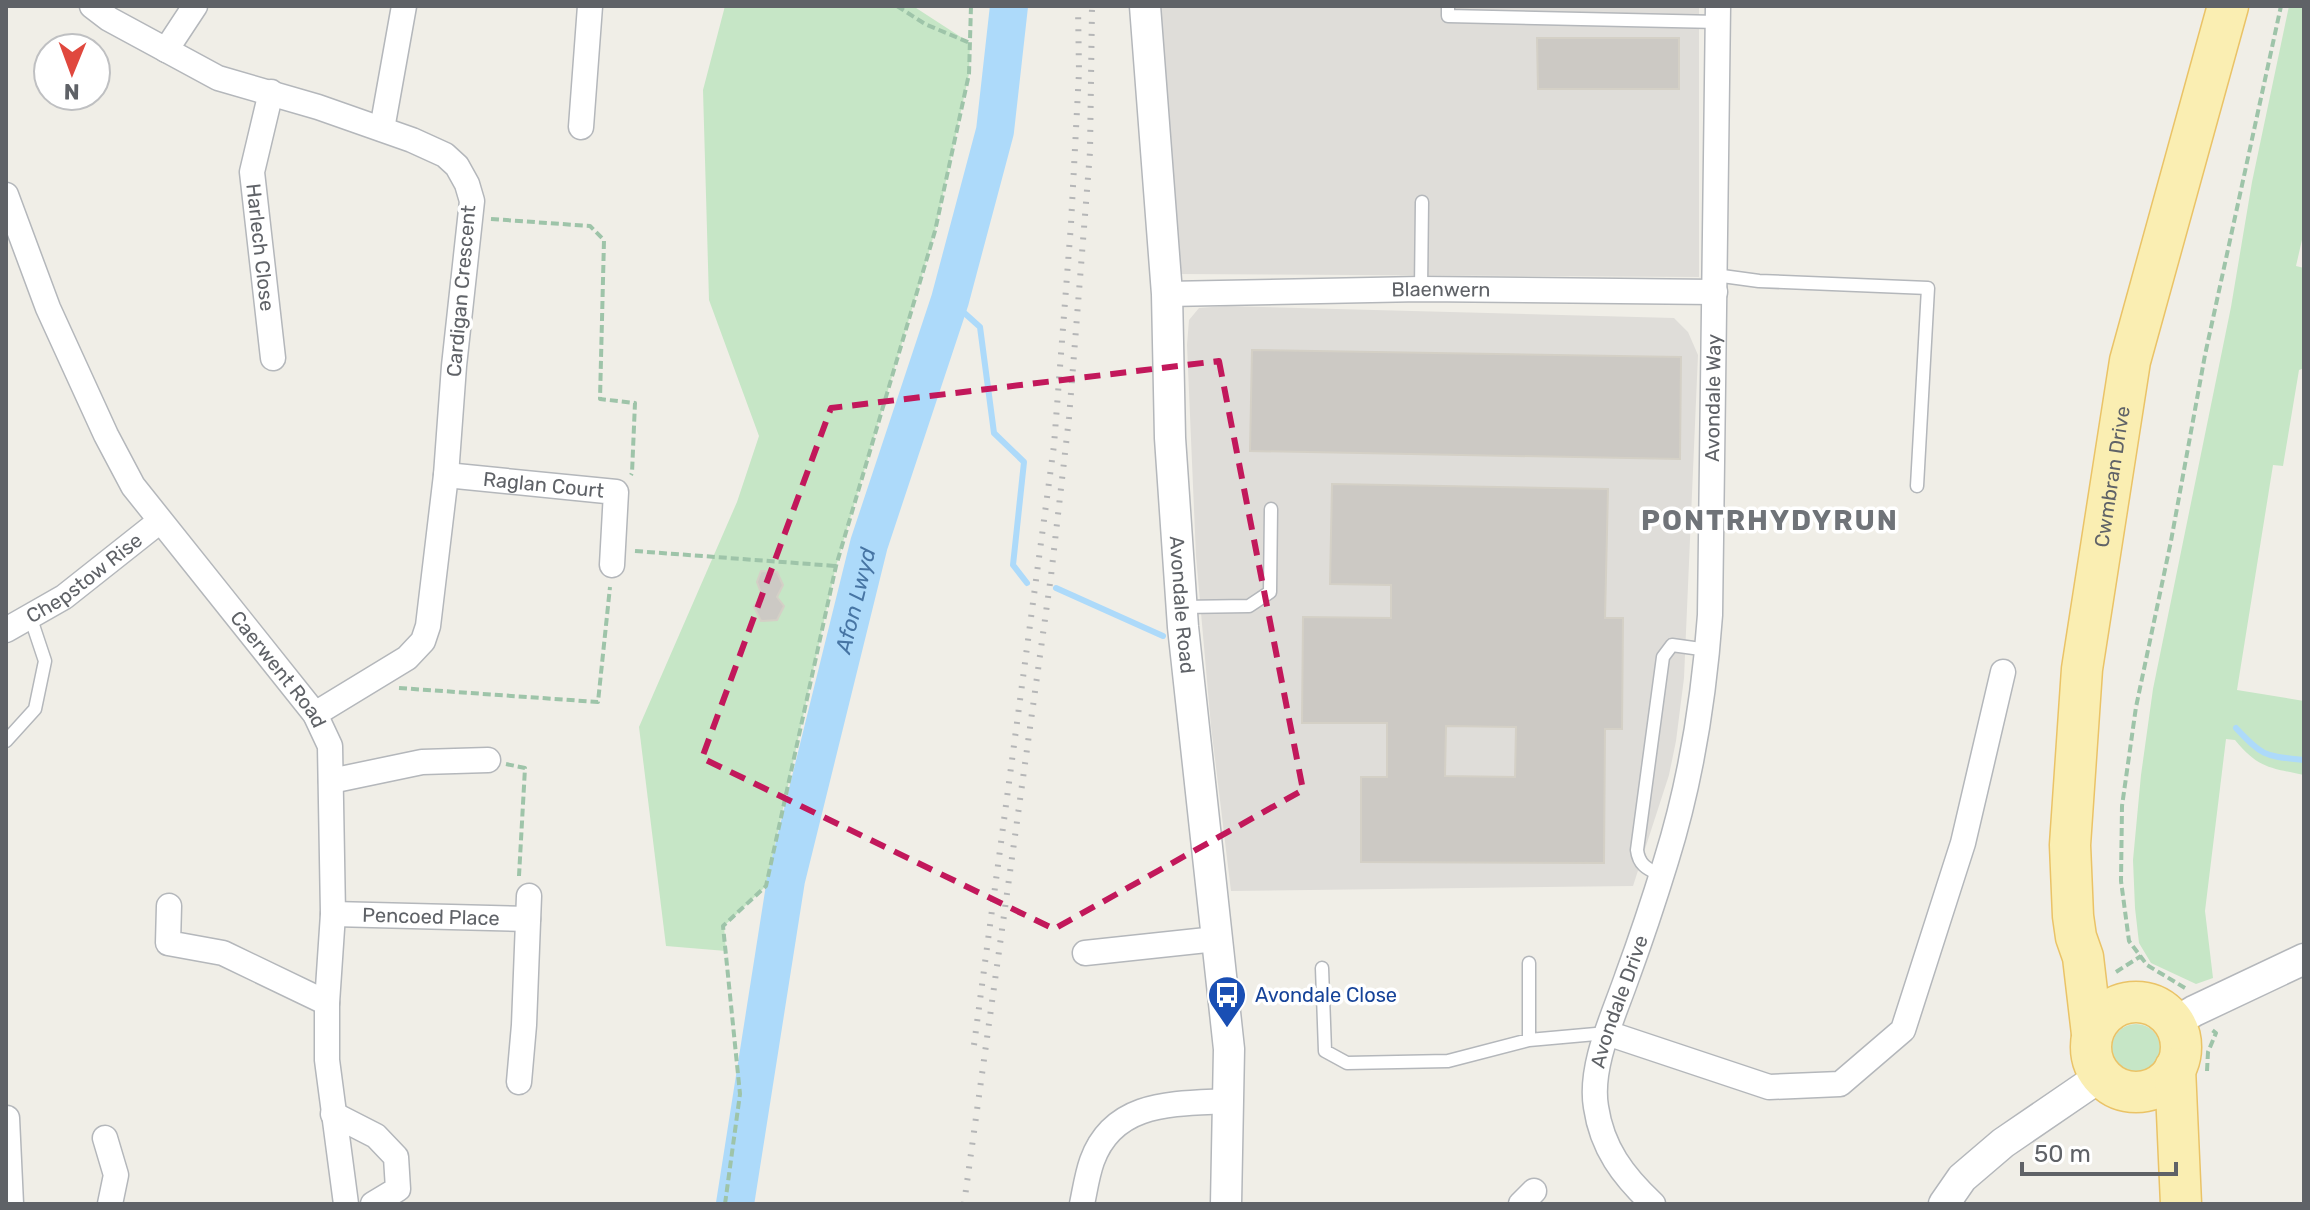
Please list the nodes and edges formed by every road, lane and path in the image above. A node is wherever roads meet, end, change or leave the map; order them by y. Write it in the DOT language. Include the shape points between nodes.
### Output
graph roads {
  1 [pos="92,6"];
  2 [pos="195,6"];
  3 [pos="404,6"];
  4 [pos="590,6"];
  5 [pos="897,6"];
  6 [pos="971,6"];
  7 [pos="1145,6"];
  8 [pos="1448,6"];
  9 [pos="2228,6"];
  10 [pos="2281,6"];
  11 [pos="1718,14"];
  12 [pos="970,43"];
  13 [pos="166,50"];
  14 [pos="271,92"];
  15 [pos="581,127"];
  16 [pos="382,129"];
  17 [pos="6,195"];
  18 [pos="1422,202"];
  19 [pos="470,218"];
  20 [pos="1715,284"];
  21 [pos="1421,289"];
  22 [pos="1167,294"];
  23 [pos="273,358"];
  24 [pos="446,475"];
  25 [pos="1917,486"];
  26 [pos="616,492"];
  27 [pos="1271,509"];
  28 [pos="160,521"];
  29 [pos="613,557"];
  30 [pos="836,566"];
  31 [pos="1182,607"];
  32 [pos="30,616"];
  33 [pos="6,630"];
  34 [pos="1708,650"];
  35 [pos="2003,672"];
  36 [pos="362,686"];
  37 [pos="315,714"];
  38 [pos="6,741"];
  39 [pos="488,760"];
  40 [pos="331,781"];
  41 [pos="1686,788"];
  42 [pos="1662,876"];
  43 [pos="169,906"];
  44 [pos="528,908"];
  45 [pos="333,914"];
  46 [pos="1216,939"];
  47 [pos="1085,953"];
  48 [pos="2083,957"];
  49 [pos="2304,959"];
  50 [pos="1529,963"];
  51 [pos="1322,968"];
  52 [pos="327,1003"];
  53 [pos="2171,1012"];
  54 [pos="1607,1033"];
  55 [pos="2092,1034"];
  56 [pos="1529,1040"];
  57 [pos="2191,1072"];
  58 [pos="519,1082"];
  59 [pos="2113,1083"];
  60 [pos="1229,1101"];
  61 [pos="333,1114"];
  62 [pos="7,1118"];
  63 [pos="105,1138"];
  64 [pos="2180,1186"];
  65 [pos="11,1204"];
  66 [pos="110,1204"];
  67 [pos="346,1204"];
  68 [pos="373,1204"];
  69 [pos="725,1204"];
  70 [pos="1082,1204"];
  71 [pos="1226,1204"];
  72 [pos="1653,1204"];
  73 [pos="1944,1204"];
  1 -- 13 [label="street, Cardigan Crescent"];
  2 -- 13 [label="street"];
  3 -- 16 [label="street"];
  4 -- 15 [label="street"];
  5 -- 12 [label="path"];
  6 -- 12 [label="path"];
  7 -- 22 [label="street, Avondale Road"];
  8 -- 11 [label="lane" via="1448,16"];
  9 -- 48 [label="main road, Cwmbran Drive" via="2130,361 2082,669 2070,845 2073,916"];
  10 -- 53 [label="path" via="2205,355 2136,707 2122,806 2121,881 2129,941 2147,965 2189,990"];
  11 -- 20 [label="street, Avondale Way"];
  12 -- 30 [label="path" via="969,74 935,231"];
  13 -- 14 [label="street, Cardigan Crescent" via="218,78"];
  14 -- 16 [label="street, Cardigan Crescent"];
  14 -- 23 [label="street, Harlech Close" via="252,172"];
  16 -- 19 [label="street, Cardigan Crescent" via="445,155 457,166 472,201"];
  17 -- 28 [label="street, Caerwent Road" via="48,308 106,435 133,486"];
  18 -- 21 [label="lane"];
  19 -- 24 [label="street, Cardigan Crescent"];
  19 -- 26 [label="path" via="590,226 604,240 600,399 635,403 632,473"];
  20 -- 21 [label="street, Blaenwern"];
  20 -- 25 [label="lane" via="1928,288"];
  20 -- 34 [label="street, Avondale Way"];
  21 -- 22 [label="street, Blaenwern"];
  22 -- 31 [label="street, Avondale Road"];
  24 -- 26 [label="street, Raglan Court"];
  24 -- 36 [label="street, Cardigan Crescent" via="423,641 407,658"];
  26 -- 29 [label="street, Raglan Court"];
  27 -- 31 [label="lane" via="1270,592 1249,606"];
  28 -- 32 [label="street, Chepstow Rise" via="64,597"];
  28 -- 37 [label="street, Caerwent Road"];
  29 -- 30 [label="path"];
  29 -- 36 [label="path" via="598,702"];
  30 -- 69 [label="path" via="766,886 723,926 740,1094"];
  31 -- 46 [label="street, Avondale Road"];
  32 -- 33 [label="street, Chepstow Rise"];
  32 -- 38 [label="lane" via="45,661 35,709"];
  34 -- 41 [label="street, Avondale Way"];
  34 -- 42 [label="lane" via="1672,645 1663,657 1637,850 1642,866"];
  35 -- 54 [label="street" via="1963,843 1903,1030 1840,1084 1769,1087"];
  36 -- 37 [label="street, Cardigan Crescent"];
  37 -- 40 [label="street, Caerwent Road" via="330,746"];
  39 -- 40 [label="street" via="422,762"];
  39 -- 44 [label="path" via="525,768 519,882"];
  40 -- 45 [label="street, Caerwent Road"];
  41 -- 42 [label="street, Avondale Drive"];
  42 -- 54 [label="street, Avondale Drive"];
  43 -- 52 [label="street" via="168,943 223,953"];
  44 -- 45 [label="street, Pencoed Place"];
  44 -- 58 [label="street, Pencoed Place"];
  45 -- 52 [label="street, Caerwent Road"];
  46 -- 47 [label="street"];
  46 -- 60 [label="street, Avondale Road"];
  48 -- 53 [label="main road"];
  48 -- 55 [label="main road, Cwmbran Drive"];
  49 -- 53 [label="street"];
  50 -- 56 [label="lane"];
  51 -- 56 [label="lane" via="1325,1051 1347,1063 1448,1061"];
  52 -- 61 [label="street, Caerwent Road"];
  53 -- 55 [label="main road" via="2127,1002 2099,1019"];
  53 -- 57 [label="main road"];
  53 -- 57 [label="path" via="2216,1033"];
  54 -- 56 [label="lane"];
  54 -- 72 [label="street, Avondale Drive" via="1597,1068 1595,1105 1606,1146"];
  55 -- 59 [label="main road" via="2094,1064"];
  57 -- 59 [label="main road" via="2136,1092"];
  57 -- 64 [label="main road"];
  59 -- 64 [label="main road" via="2149,1116 2166,1141"];
  59 -- 73 [label="street" via="2003,1143 1962,1178"];
  60 -- 70 [label="street" via="1148,1108 1108,1131 1092,1160"];
  60 -- 71 [label="street, Avondale Road"];
  61 -- 67 [label="street, Caerwent Road"];
  61 -- 68 [label="street" via="376,1136 396,1157 398,1189"];
  62 -- 65 [label="street"];
  63 -- 66 [label="street" via="116,1175"];
}
